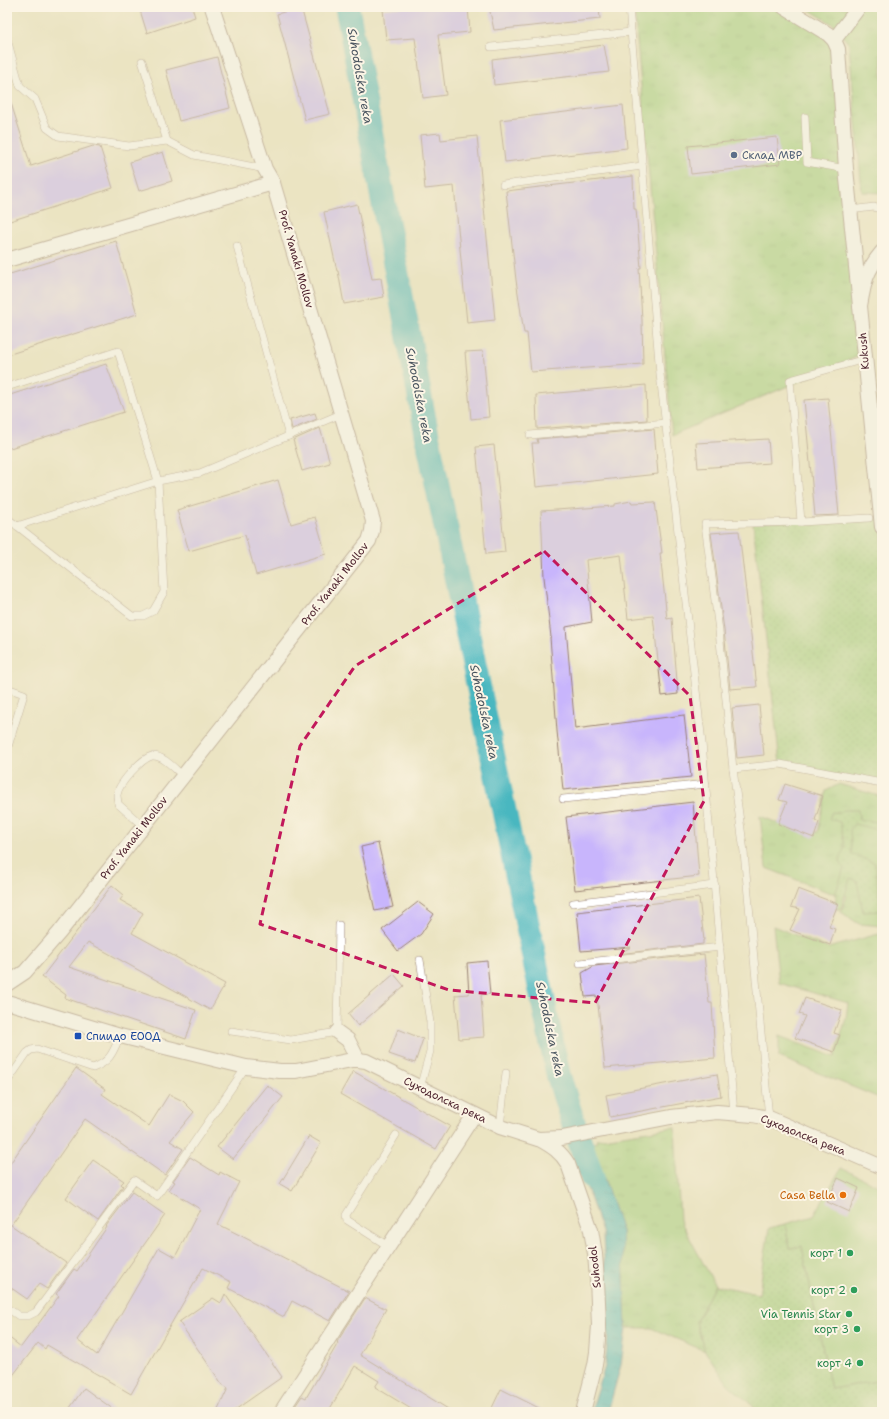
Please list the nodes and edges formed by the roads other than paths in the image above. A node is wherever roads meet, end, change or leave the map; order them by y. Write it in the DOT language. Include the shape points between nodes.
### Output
graph roads {
  1 [pos="212,7"];
  2 [pos="629,7"];
  3 [pos="784,7"];
  4 [pos="859,7"];
  5 [pos="631,32"];
  6 [pos="7,39"];
  7 [pos="834,40"];
  8 [pos="491,47"];
  9 [pos="142,61"];
  10 [pos="804,117"];
  11 [pos="167,141"];
  12 [pos="642,166"];
  13 [pos="265,169"];
  14 [pos="846,169"];
  15 [pos="273,183"];
  16 [pos="503,185"];
  17 [pos="850,210"];
  18 [pos="882,210"];
  19 [pos="237,246"];
  20 [pos="882,252"];
  21 [pos="7,260"];
  22 [pos="860,306"];
  23 [pos="865,359"];
  24 [pos="7,387"];
  25 [pos="341,414"];
  26 [pos="666,423"];
  27 [pos="530,435"];
  28 [pos="289,436"];
  29 [pos="158,481"];
  30 [pos="880,482"];
  31 [pos="7,518"];
  32 [pos="869,518"];
  33 [pos="801,522"];
  34 [pos="17,526"];
  35 [pos="882,527"];
  36 [pos="7,688"];
  37 [pos="7,750"];
  38 [pos="733,769"];
  39 [pos="183,776"];
  40 [pos="882,783"];
  41 [pos="706,784"];
  42 [pos="563,799"];
  43 [pos="143,826"];
  44 [pos="715,885"];
  45 [pos="573,903"];
  46 [pos="339,925"];
  47 [pos="720,947"];
  48 [pos="420,960"];
  49 [pos="580,963"];
  50 [pos="7,984"];
  51 [pos="7,1002"];
  52 [pos="230,1031"];
  53 [pos="337,1032"];
  54 [pos="120,1036"];
  55 [pos="358,1060"];
  56 [pos="246,1067"];
  57 [pos="506,1073"];
  58 [pos="7,1082"];
  59 [pos="420,1089"];
  60 [pos="734,1113"];
  61 [pos="474,1115"];
  62 [pos="769,1118"];
  63 [pos="500,1127"];
  64 [pos="396,1135"];
  65 [pos="538,1139"];
  66 [pos="882,1167"];
  67 [pos="388,1246"];
  68 [pos="7,1308"];
  69 [pos="281,1412"];
  70 [pos="583,1412"];
  1 -- 13 [label="street, Prof. Yanaki Mollov"];
  2 -- 5 [label="lane"];
  3 -- 7 [label="street"];
  4 -- 7 [label="street"];
  5 -- 8 [label="lane"];
  5 -- 12 [label="lane"];
  6 -- 11 [label="lane" via="20,86 35,99 47,128 58,136 129,146"];
  7 -- 14 [label="street" via="838,49"];
  9 -- 11 [label="lane"];
  10 -- 14 [label="lane" via="807,162"];
  11 -- 13 [label="lane" via="194,155"];
  12 -- 16 [label="lane"];
  12 -- 26 [label="lane"];
  13 -- 15 [label="street, Prof. Yanaki Mollov"];
  14 -- 17 [label="street"];
  15 -- 21 [label="street"];
  15 -- 25 [label="street, Prof. Yanaki Mollov"];
  17 -- 18 [label="lane" via="874,207"];
  17 -- 22 [label="street"];
  19 -- 28 [label="lane"];
  20 -- 22 [label="street, Kukush" via="872,264 864,281"];
  22 -- 23 [label="street, Kukush"];
  23 -- 30 [label="street, Kukush"];
  23 -- 33 [label="lane" via="790,380"];
  24 -- 29 [label="lane" via="118,351"];
  25 -- 28 [label="lane"];
  25 -- 39 [label="street, Prof. Yanaki Mollov" via="373,521 369,541"];
  26 -- 27 [label="lane"];
  26 -- 41 [label="lane"];
  28 -- 29 [label="lane" via="200,474"];
  29 -- 34 [label="lane"];
  29 -- 34 [label="lane" via="164,592 152,611 143,616 132,616"];
  30 -- 35 [label="street, Kukush"];
  31 -- 34 [label="lane"];
  32 -- 33 [label="lane"];
  33 -- 38 [label="lane" via="705,524"];
  36 -- 37 [label="lane" via="24,694"];
  38 -- 40 [label="lane" via="780,764"];
  38 -- 62 [label="lane" via="744,852"];
  39 -- 43 [label="street, Prof. Yanaki Mollov"];
  39 -- 43 [label="lane" via="161,758 152,756 143,760 122,783 117,794 118,804"];
  41 -- 42 [label="lane"];
  41 -- 44 [label="lane"];
  43 -- 50 [label="street, Prof. Yanaki Mollov" via="59,933 25,972"];
  44 -- 45 [label="lane"];
  44 -- 47 [label="lane"];
  46 -- 53 [label="lane"];
  47 -- 49 [label="lane"];
  47 -- 60 [label="lane"];
  48 -- 59 [label="lane" via="430,1022 430,1051"];
  51 -- 54 [label="street, Суходолска река"];
  52 -- 53 [label="lane" via="291,1040"];
  53 -- 55 [label="street" via="348,1040"];
  54 -- 56 [label="street, Суходолска река"];
  54 -- 58 [label="lane" via="113,1054 104,1064 93,1068 37,1049 31,1050"];
  55 -- 56 [label="street, Суходолска река" via="296,1071"];
  55 -- 59 [label="street, Суходолска река" via="366,1061"];
  56 -- 68 [label="lane" via="157,1196 134,1180 36,1312 28,1316 19,1316"];
  57 -- 63 [label="lane"];
  59 -- 61 [label="street, Суходолска река"];
  60 -- 62 [label="street, Суходолска река"];
  60 -- 65 [label="street, Суходолска река" via="717,1112 671,1117 562,1138"];
  61 -- 63 [label="street, Суходолска река"];
  61 -- 67 [label="street"];
  62 -- 66 [label="street, Суходолска река"];
  63 -- 65 [label="street, Суходолска река"];
  64 -- 67 [label="lane" via="346,1216 347,1220"];
  65 -- 70 [label="street, Suhodol" via="562,1154 568,1164 591,1230 595,1254 599,1325 597,1352"];
  67 -- 69 [label="street"];
}
